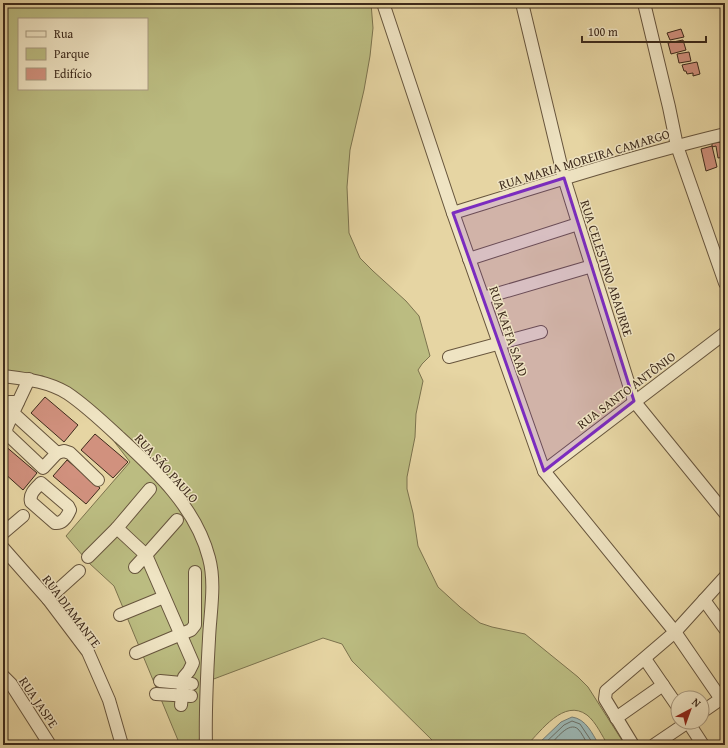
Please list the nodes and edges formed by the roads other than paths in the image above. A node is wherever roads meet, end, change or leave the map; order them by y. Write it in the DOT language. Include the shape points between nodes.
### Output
graph roads {
  1 [pos="383,3"];
  2 [pos="522,3"];
  3 [pos="644,3"];
  4 [pos="725,134"];
  5 [pos="677,146"];
  6 [pos="564,178"];
  7 [pos="452,214"];
  8 [pos="578,224"];
  9 [pos="469,259"];
  10 [pos="592,266"];
  11 [pos="725,283"];
  12 [pos="483,298"];
  13 [pos="541,332"];
  14 [pos="725,333"];
  15 [pos="498,344"];
  16 [pos="449,357"];
  17 [pos="3,376"];
  18 [pos="29,379"];
  19 [pos="634,401"];
  20 [pos="11,407"];
  21 [pos="57,453"];
  22 [pos="43,468"];
  23 [pos="544,471"];
  24 [pos="98,480"];
  25 [pos="41,483"];
  26 [pos="150,489"];
  27 [pos="725,513"];
  28 [pos="23,516"];
  29 [pos="177,520"];
  30 [pos="117,528"];
  31 [pos="3,533"];
  32 [pos="3,548"];
  33 [pos="146,555"];
  34 [pos="88,557"];
  35 [pos="135,567"];
  36 [pos="79,571"];
  37 [pos="195,572"];
  38 [pos="725,577"];
  39 [pos="164,597"];
  40 [pos="48,599"];
  41 [pos="704,600"];
  42 [pos="120,615"];
  43 [pos="725,630"];
  44 [pos="675,632"];
  45 [pos="180,634"];
  46 [pos="136,653"];
  47 [pos="645,659"];
  48 [pos="3,676"];
  49 [pos="160,680"];
  50 [pos="663,686"];
  51 [pos="185,693"];
  52 [pos="156,694"];
  53 [pos="670,696"];
  54 [pos="723,698"];
  55 [pos="710,707"];
  56 [pos="616,718"];
  57 [pos="676,730"];
  58 [pos="693,730"];
  59 [pos="50,745"];
  60 [pos="122,745"];
  61 [pos="206,745"];
  62 [pos="634,745"];
  63 [pos="654,745"];
  64 [pos="703,745"];
  1 -- 7 [label="street, RUA KAFFA SAAD"];
  2 -- 6 [label="street, RUA CELESTINO ABAURRE"];
  3 -- 5 [label="street"];
  4 -- 5 [label="street, RUA MARIA MOREIRA CAMARGO"];
  5 -- 6 [label="street, RUA MARIA MOREIRA CAMARGO"];
  5 -- 11 [label="street"];
  6 -- 7 [label="street, RUA MARIA MOREIRA CAMARGO"];
  6 -- 8 [label="street, RUA CELESTINO ABAURRE"];
  7 -- 9 [label="street, RUA KAFFA SAAD"];
  8 -- 9 [label="street"];
  8 -- 10 [label="street, RUA CELESTINO ABAURRE"];
  9 -- 12 [label="street, RUA KAFFA SAAD"];
  10 -- 12 [label="street"];
  10 -- 19 [label="street, RUA CELESTINO ABAURRE"];
  12 -- 15 [label="street, RUA KAFFA SAAD"];
  13 -- 15 [label="street"];
  14 -- 19 [label="street, RUA SANTO ANTÔNIO"];
  15 -- 16 [label="street"];
  15 -- 23 [label="street, RUA KAFFA SAAD"];
  17 -- 18 [label="street, RUA SÃO PAULO"];
  18 -- 20 [label="street"];
  18 -- 61 [label="street, RUA SÃO PAULO" via="48,384 66,393 96,415 145,460 178,496 192,517 209,558 212,580 206,686"];
  19 -- 23 [label="street, RUA SANTO ANTÔNIO"];
  19 -- 27 [label="street, RUA CELESTINO ABAURRE"];
  20 -- 21 [label="street"];
  20 -- 22 [label="street" via="7,434"];
  21 -- 22 [label="street"];
  21 -- 24 [label="street" via="70,453"];
  22 -- 25 [label="street"];
  23 -- 44 [label="street, RUA KAFFA SAAD"];
  26 -- 30 [label="street"];
  28 -- 31 [label="street"];
  29 -- 33 [label="street"];
  30 -- 33 [label="street"];
  30 -- 34 [label="street"];
  32 -- 40 [label="street, RUA DIAMANTE"];
  33 -- 35 [label="street"];
  33 -- 39 [label="street"];
  36 -- 40 [label="street"];
  37 -- 45 [label="street" via="195,625 191,630"];
  38 -- 41 [label="street"];
  39 -- 42 [label="street"];
  39 -- 45 [label="street"];
  40 -- 60 [label="street, RUA DIAMANTE" via="88,652 109,700"];
  41 -- 43 [label="street"];
  41 -- 44 [label="street"];
  44 -- 47 [label="street"];
  44 -- 54 [label="street, RUA KAFFA SAAD"];
  45 -- 46 [label="street"];
  45 -- 51 [label="street" via="193,663 184,677"];
  47 -- 50 [label="street"];
  47 -- 56 [label="street" via="609,689 605,696"];
  48 -- 59 [label="street, RUA JASPE" via="11,684"];
  49 -- 51 [label="street"];
  50 -- 53 [label="street"];
  50 -- 56 [label="street"];
  51 -- 52 [label="street"];
  54 -- 55 [label="street"];
  56 -- 62 [label="street"];
  57 -- 63 [label="street"];
  58 -- 64 [label="street"];
}
